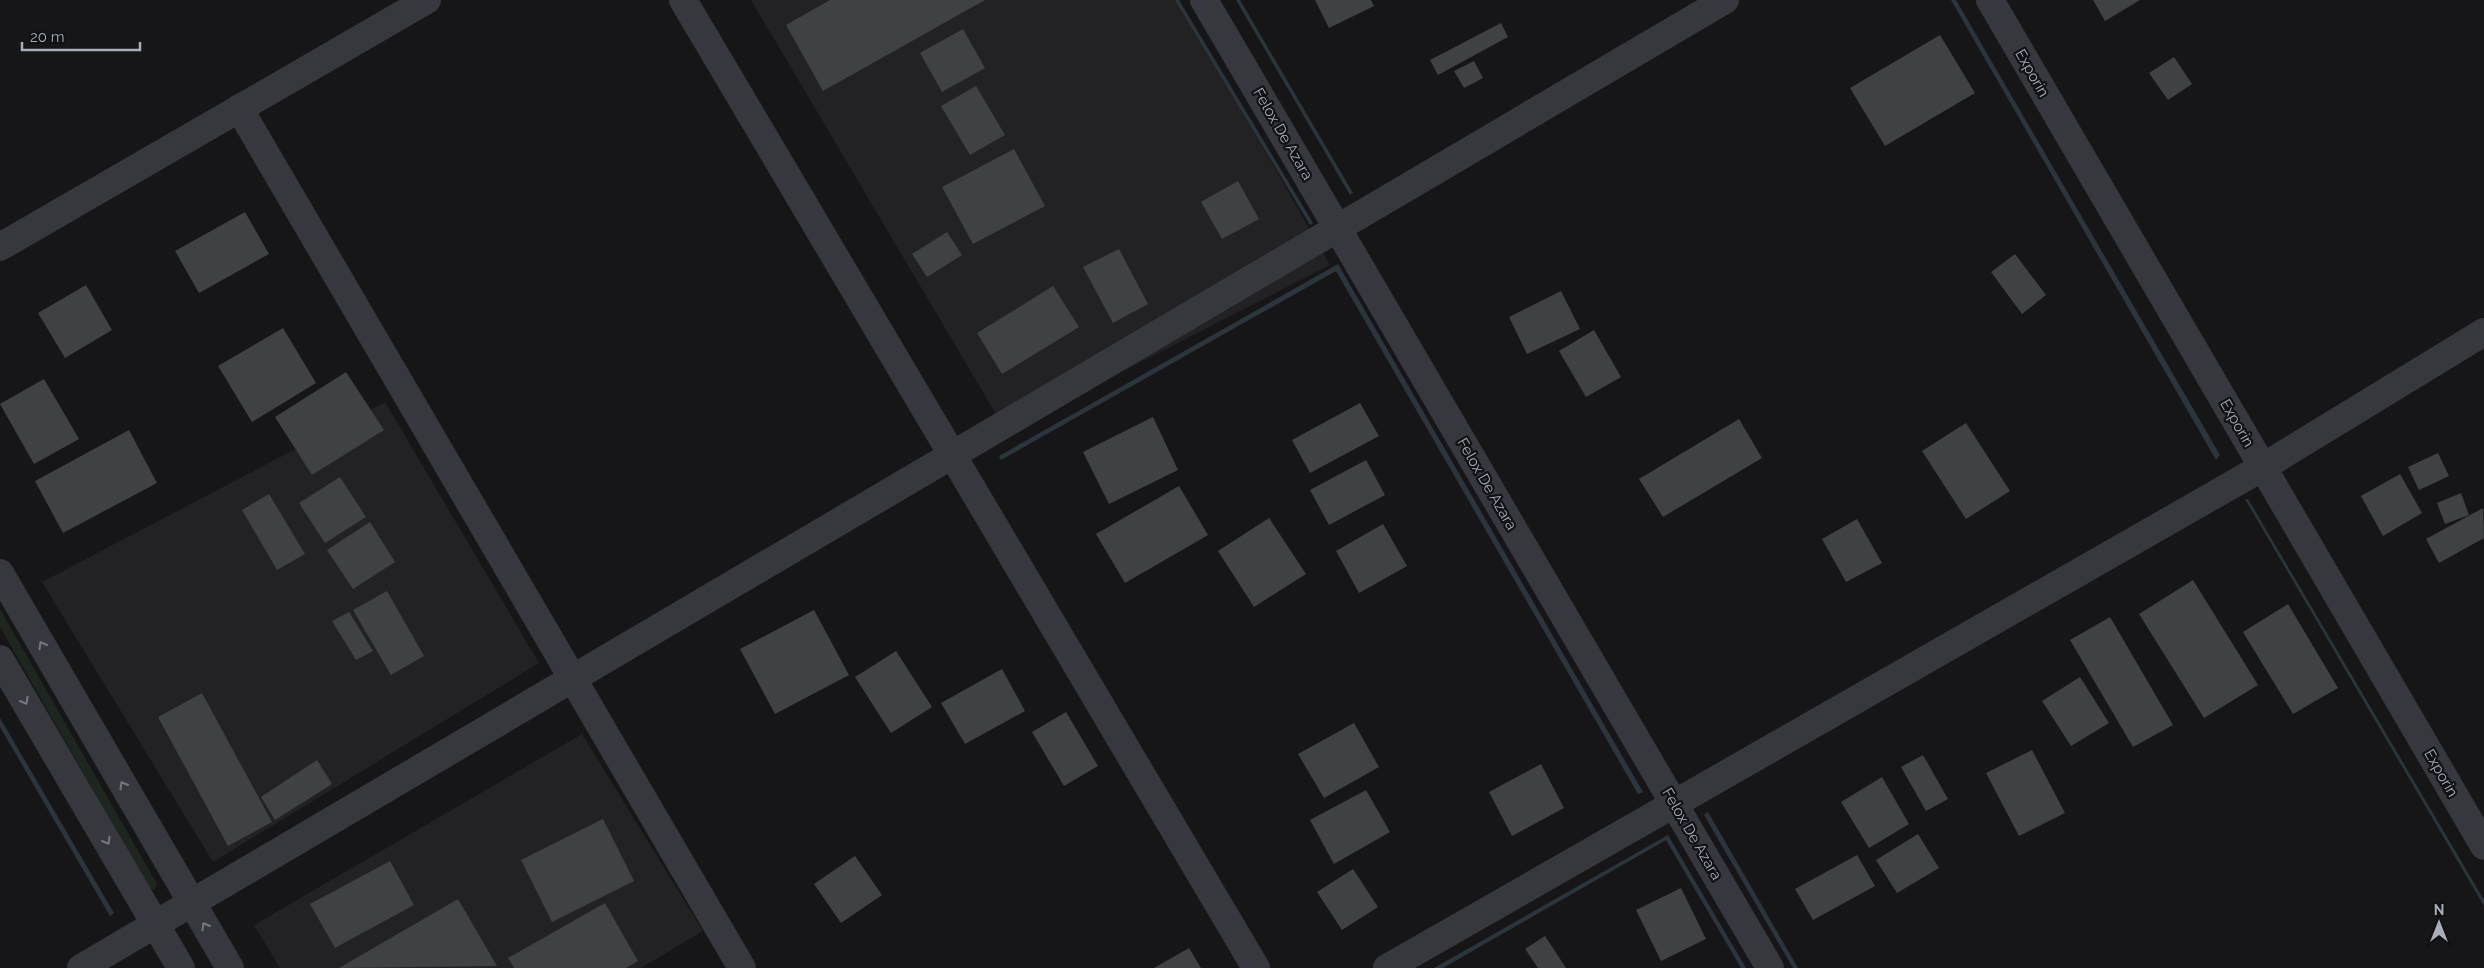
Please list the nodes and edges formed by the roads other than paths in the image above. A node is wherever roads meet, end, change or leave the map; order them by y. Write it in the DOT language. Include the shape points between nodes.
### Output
graph roads {
  1 [pos="426,0"];
  2 [pos="683,0"];
  3 [pos="1204,0"];
  4 [pos="1725,0"];
  5 [pos="1990,0"];
  6 [pos="239,108"];
  7 [pos="1337,228"];
  8 [pos="0,247"];
  9 [pos="2484,332"];
  10 [pos="952,454"];
  11 [pos="2263,468"];
  12 [pos="0,573"];
  13 [pos="0,659"];
  14 [pos="572,677"];
  15 [pos="1674,804"];
  16 [pos="2484,846"];
  17 [pos="192,903"];
  18 [pos="155,924"];
  19 [pos="81,968"];
  20 [pos="181,968"];
  21 [pos="230,968"];
  22 [pos="742,968"];
  23 [pos="1256,968"];
  24 [pos="1387,968"];
  25 [pos="1770,968"];
  1 -- 6 [label="street"];
  2 -- 10 [label="street"];
  3 -- 7 [label="street, Felox De Azara"];
  4 -- 7 [label="street"];
  5 -- 11 [label="street, Exporin"];
  6 -- 8 [label="street"];
  6 -- 14 [label="street"];
  7 -- 10 [label="street"];
  7 -- 15 [label="street, Felox De Azara"];
  9 -- 11 [label="street"];
  10 -- 14 [label="street"];
  10 -- 23 [label="street"];
  11 -- 15 [label="street"];
  11 -- 16 [label="street, Exporin"];
  17 -- 12 [label="street, one-way"];
  13 -- 18 [label="street, one-way"];
  14 -- 17 [label="street"];
  14 -- 22 [label="street"];
  15 -- 24 [label="street"];
  15 -- 25 [label="street, Felox De Azara"];
  17 -- 18 [label="street"];
  21 -- 17 [label="street, one-way"];
  18 -- 19 [label="street"];
  18 -- 20 [label="street"];
}
